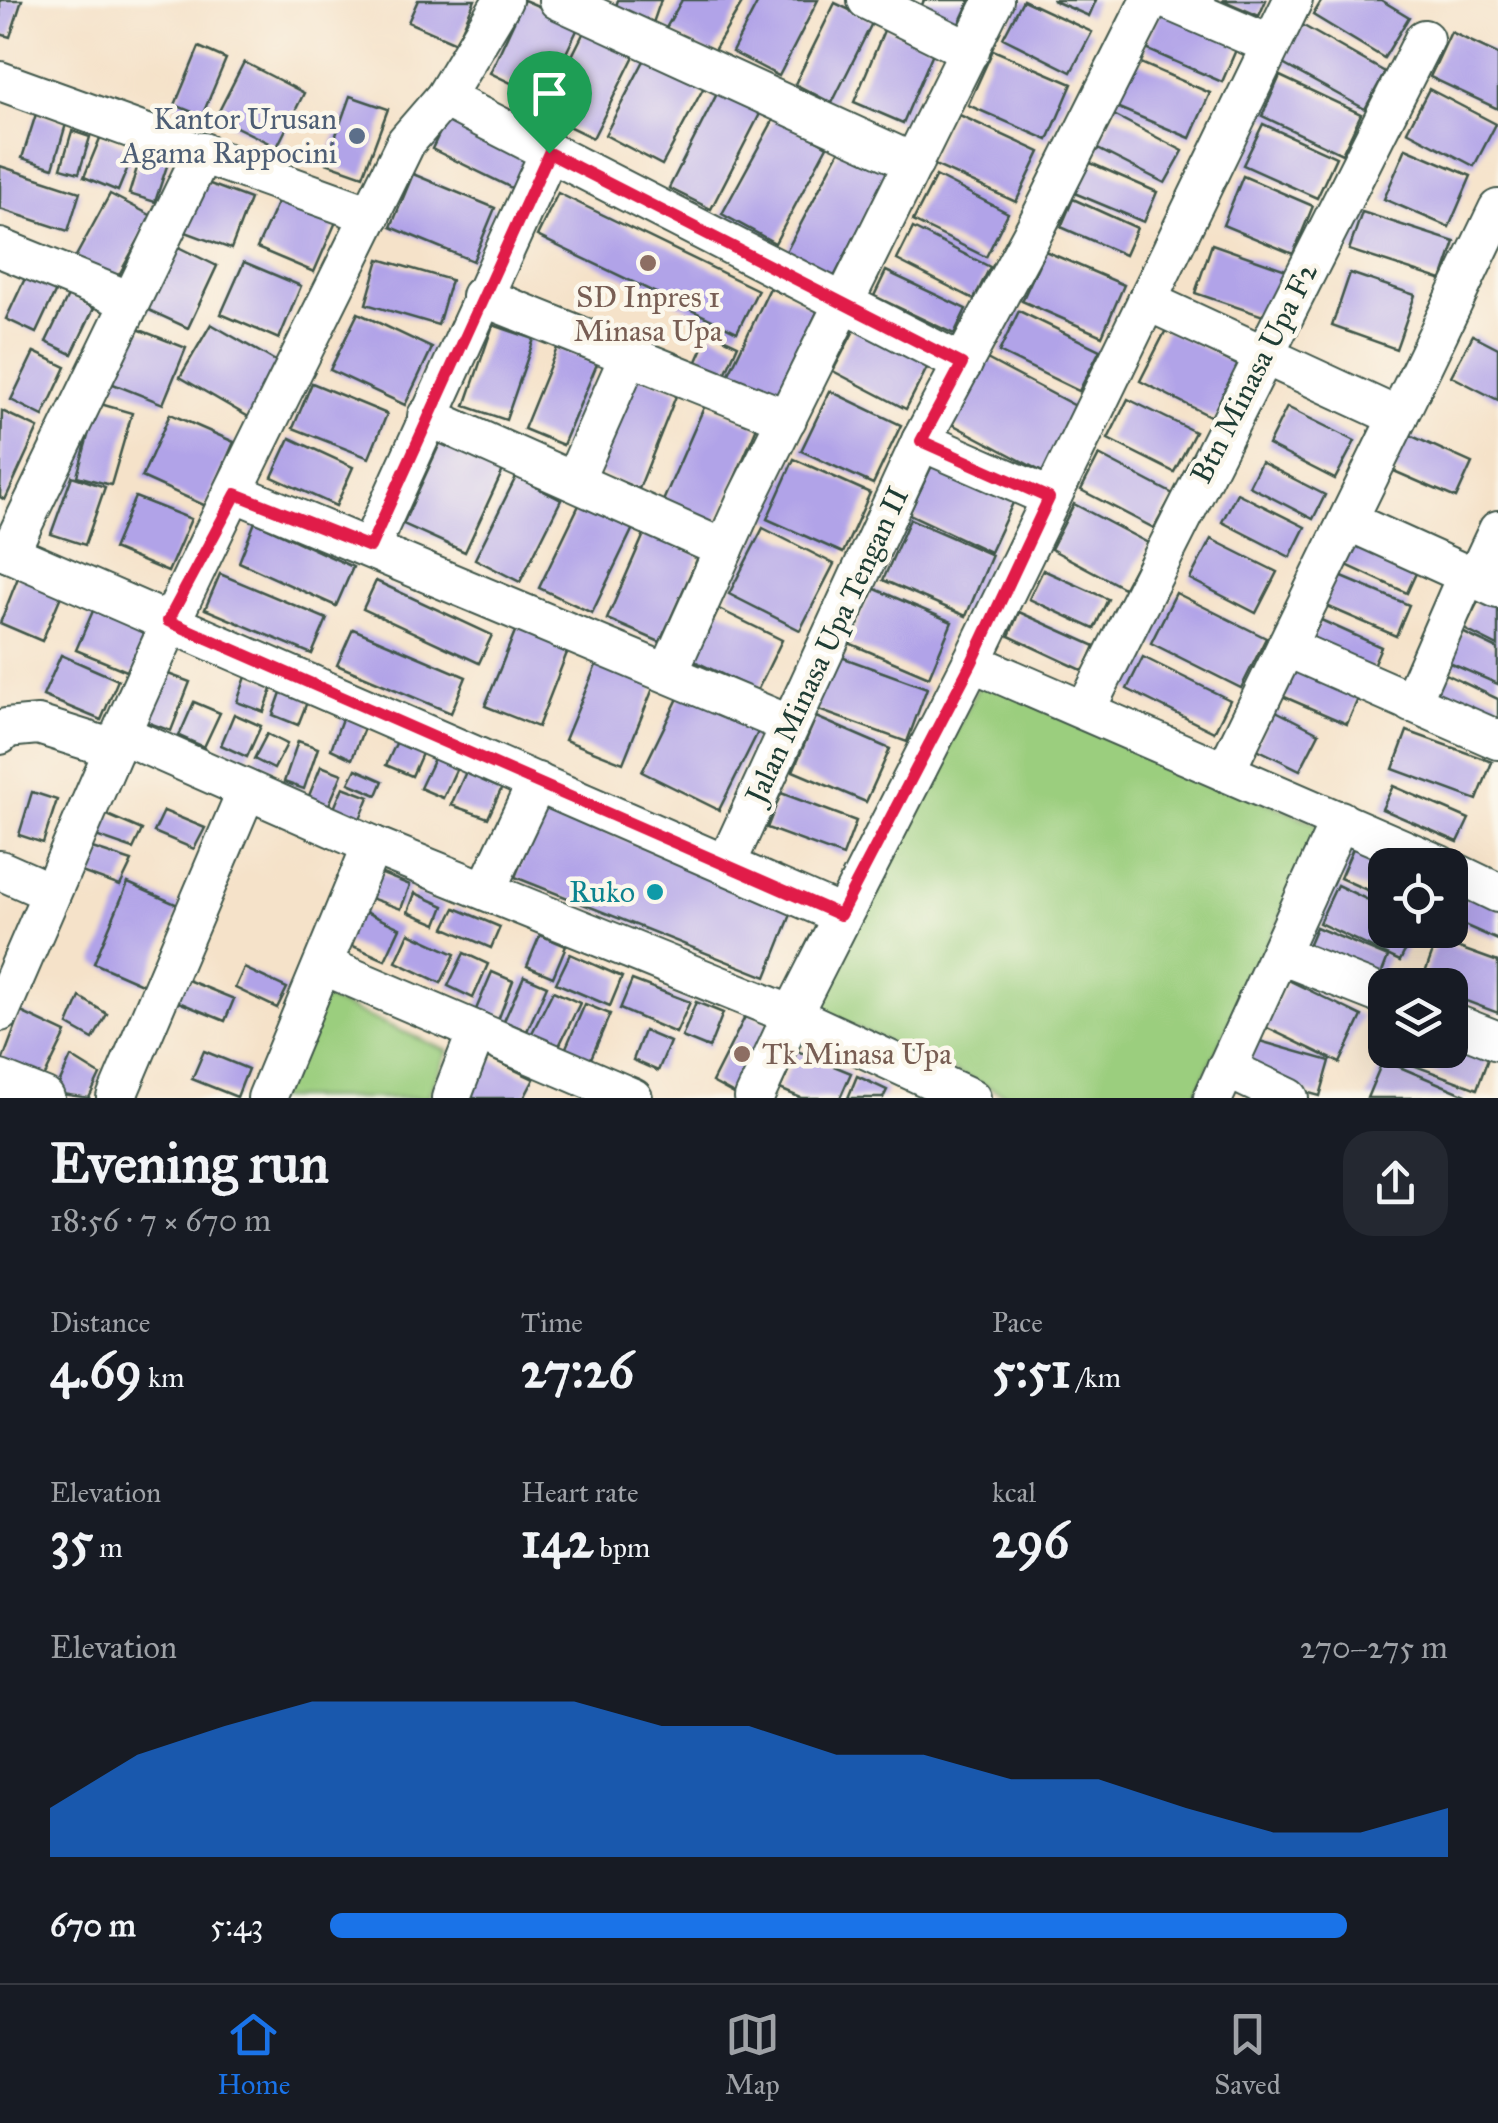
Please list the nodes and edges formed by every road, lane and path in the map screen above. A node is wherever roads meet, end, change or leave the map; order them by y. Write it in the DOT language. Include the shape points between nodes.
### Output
graph roads {
  1 [pos="503,0"];
  2 [pos="558,0"];
  3 [pos="867,0"];
  4 [pos="994,0"];
  5 [pos="1150,0"];
  6 [pos="1168,0"];
  7 [pos="1293,0"];
  8 [pos="1424,39"];
  9 [pos="1268,44"];
  10 [pos="970,51"];
  11 [pos="0,80"];
  12 [pos="444,98"];
  13 [pos="203,152"];
  14 [pos="549,153"];
  15 [pos="914,163"];
  16 [pos="1498,210"];
  17 [pos="371,214"];
  18 [pos="0,248"];
  19 [pos="481,296"];
  20 [pos="128,300"];
  21 [pos="845,301"];
  22 [pos="1147,301"];
  23 [pos="629,356"];
  24 [pos="1261,358"];
  25 [pos="962,364"];
  26 [pos="427,416"];
  27 [pos="1398,417"];
  28 [pos="787,419"];
  29 [pos="921,441"];
  30 [pos="574,481"];
  31 [pos="236,494"];
  32 [pos="1049,498"];
  33 [pos="1348,521"];
  34 [pos="1498,530"];
  35 [pos="370,547"];
  36 [pos="724,549"];
  37 [pos="4,551"];
  38 [pos="1480,582"];
  39 [pos="168,621"];
  40 [pos="1286,647"];
  41 [pos="972,662"];
  42 [pos="668,671"];
  43 [pos="1410,703"];
  44 [pos="1086,709"];
  45 [pos="788,724"];
  46 [pos="0,734"];
  47 [pos="1498,740"];
  48 [pos="118,741"];
  49 [pos="1225,772"];
  50 [pos="538,782"];
  51 [pos="247,790"];
  52 [pos="1340,820"];
  53 [pos="372,845"];
  54 [pos="1402,848"];
  55 [pos="726,866"];
  56 [pos="0,870"];
  57 [pos="1468,879"];
  58 [pos="486,890"];
  59 [pos="50,892"];
  60 [pos="1498,893"];
  61 [pos="840,915"];
  62 [pos="1281,955"];
  63 [pos="325,966"];
  64 [pos="1368,989"];
  65 [pos="0,1012"];
  66 [pos="792,1015"];
  67 [pos="1468,1029"];
  68 [pos="477,1031"];
  69 [pos="1498,1041"];
  70 [pos="0,1080"];
  71 [pos="1219,1083"];
  72 [pos="609,1093"];
  73 [pos="46,1098"];
  74 [pos="116,1098"];
  75 [pos="267,1098"];
  76 [pos="451,1098"];
  77 [pos="754,1098"];
  78 [pos="971,1098"];
  79 [pos="1288,1098"];
  1 -- 12 [label="street"];
  2 -- 15 [label="street"];
  3 -- 10 [label="street"];
  4 -- 10 [label="street"];
  5 -- 25 [label="street, Jalan Minasa Upa Tengan II"];
  6 -- 9 [label="street"];
  7 -- 9 [label="street"];
  8 -- 24 [label="street, Btn Minasa Upa F2"];
  9 -- 22 [label="street"];
  10 -- 15 [label="street"];
  11 -- 13 [label="street"];
  12 -- 14 [label="street"];
  12 -- 17 [label="street" via="406,142"];
  13 -- 17 [label="street"];
  13 -- 20 [label="street"];
  14 -- 19 [label="street"];
  14 -- 21 [label="street"];
  15 -- 21 [label="street"];
  16 -- 27 [label="street"];
  17 -- 31 [label="street"];
  18 -- 20 [label="street"];
  19 -- 23 [label="street"];
  19 -- 26 [label="street"];
  20 -- 37 [label="street"];
  21 -- 25 [label="street"];
  21 -- 28 [label="street"];
  22 -- 24 [label="street"];
  22 -- 32 [label="street"];
  23 -- 28 [label="street"];
  23 -- 30 [label="street"];
  24 -- 27 [label="street"];
  24 -- 44 [label="street, Btn Minasa Upa F2"];
  25 -- 29 [label="street, Jalan Minasa Upa Tengan II"];
  26 -- 30 [label="street"];
  26 -- 35 [label="street"];
  27 -- 33 [label="street"];
  28 -- 36 [label="street"];
  29 -- 32 [label="street"];
  29 -- 45 [label="street, Jalan Minasa Upa Tengan II"];
  30 -- 36 [label="street"];
  31 -- 35 [label="street"];
  31 -- 39 [label="street"];
  32 -- 41 [label="street"];
  33 -- 38 [label="street"];
  33 -- 40 [label="street"];
  34 -- 38 [label="street"];
  35 -- 42 [label="street"];
  36 -- 42 [label="street"];
  37 -- 39 [label="street"];
  38 -- 43 [label="street"];
  39 -- 48 [label="street"];
  39 -- 50 [label="street"];
  40 -- 43 [label="street"];
  40 -- 49 [label="street"];
  41 -- 44 [label="street"];
  41 -- 61 [label="street"];
  42 -- 45 [label="street"];
  43 -- 47 [label="street"];
  44 -- 49 [label="street"];
  45 -- 55 [label="street, Jalan Minasa Upa Tengan II"];
  46 -- 48 [label="street" via="38,725"];
  48 -- 51 [label="street"];
  48 -- 59 [label="street"];
  49 -- 52 [label="street"];
  50 -- 55 [label="street"];
  50 -- 58 [label="street"];
  51 -- 53 [label="street"];
  51 -- 74 [label="street"];
  52 -- 54 [label="street"];
  52 -- 62 [label="street"];
  53 -- 58 [label="street"];
  53 -- 63 [label="street"];
  55 -- 61 [label="street"];
  56 -- 59 [label="street"];
  57 -- 60 [label="street"];
  58 -- 66 [label="street"];
  59 -- 65 [label="street"];
  61 -- 66 [label="street"];
  62 -- 64 [label="street"];
  62 -- 71 [label="street"];
  63 -- 68 [label="street"];
  63 -- 75 [label="street"];
  66 -- 77 [label="street"];
  66 -- 78 [label="street"];
  67 -- 69 [label="street"];
  68 -- 72 [label="street"];
  68 -- 76 [label="street"];
  70 -- 73 [label="street"];
  71 -- 79 [label="street"];
}
